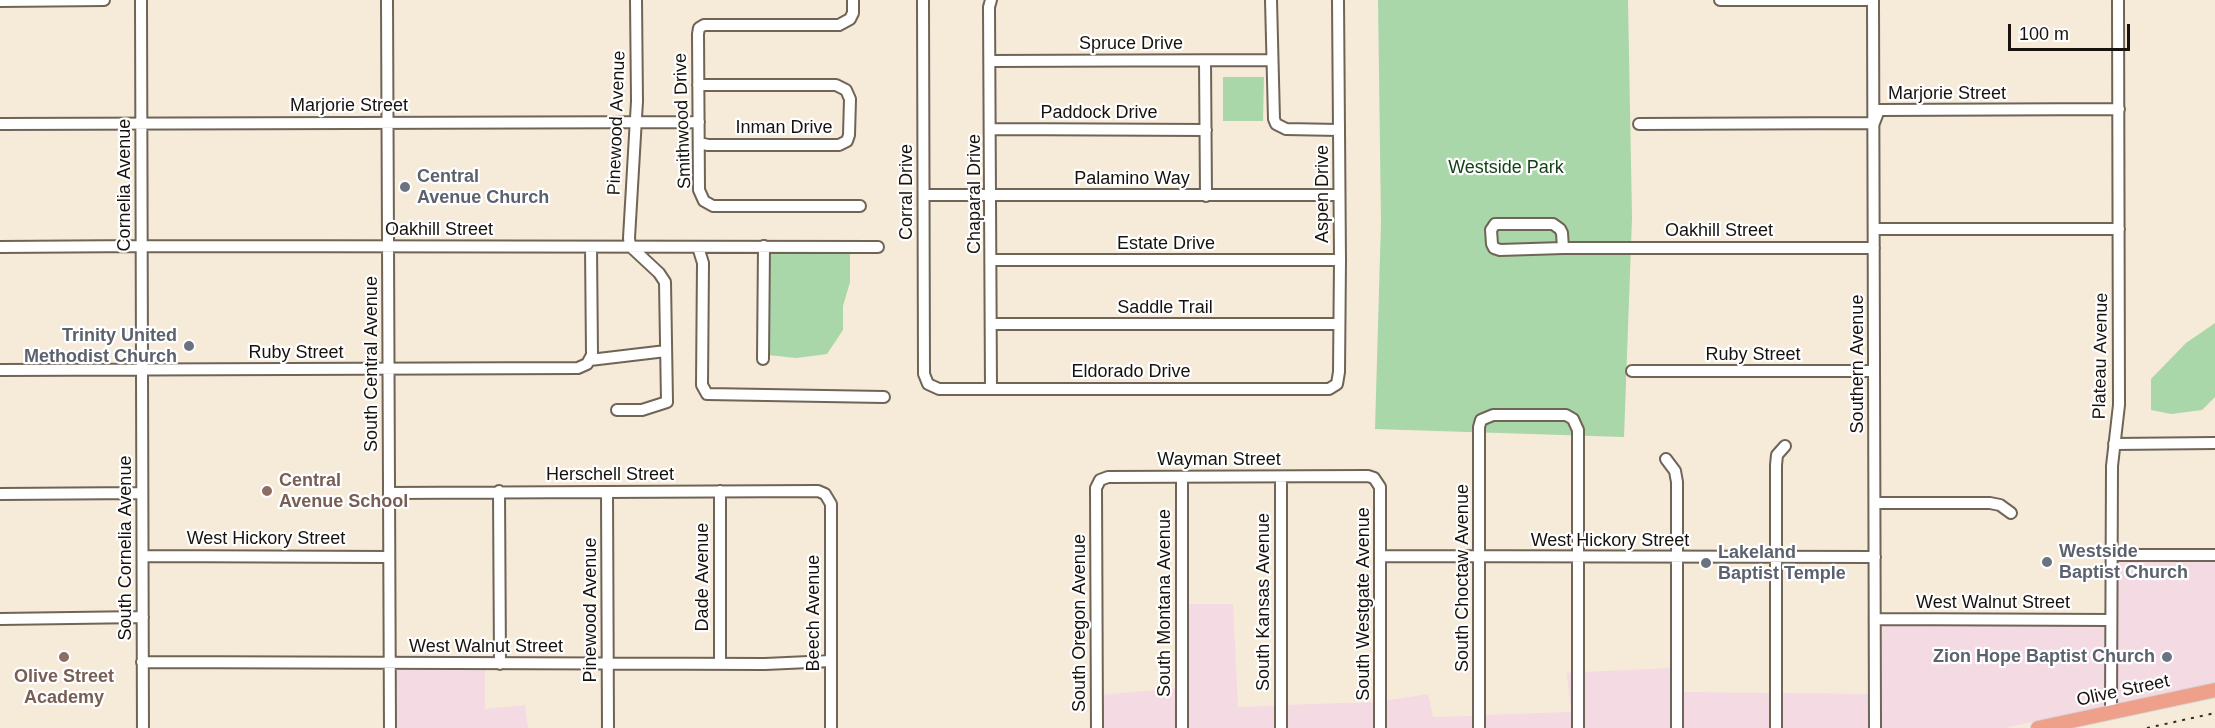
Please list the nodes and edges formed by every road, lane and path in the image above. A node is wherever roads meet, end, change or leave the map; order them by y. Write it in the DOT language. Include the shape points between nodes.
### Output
graph roads {
  1 [pos="104,0"];
  2 [pos="141,0"];
  3 [pos="387,0"];
  4 [pos="636,0"];
  5 [pos="853,0"];
  6 [pos="923,0"];
  7 [pos="991,0"];
  8 [pos="1271,0"];
  9 [pos="1338,0"];
  10 [pos="1720,0"];
  11 [pos="1867,0"];
  12 [pos="1873,0"];
  13 [pos="2118,0"];
  14 [pos="0,1"];
  15 [pos="1271,60"];
  16 [pos="991,61"];
  17 [pos="1205,61"];
  18 [pos="698,85"];
  19 [pos="2119,110"];
  20 [pos="141,122"];
  21 [pos="636,122"];
  22 [pos="699,122"];
  23 [pos="388,123"];
  24 [pos="1874,123"];
  25 [pos="0,124"];
  26 [pos="1639,124"];
  27 [pos="991,129"];
  28 [pos="1206,130"];
  29 [pos="1339,130"];
  30 [pos="699,143"];
  31 [pos="924,195"];
  32 [pos="991,195"];
  33 [pos="1339,195"];
  34 [pos="1206,196"];
  35 [pos="860,206"];
  36 [pos="1874,229"];
  37 [pos="2119,229"];
  38 [pos="141,246"];
  39 [pos="388,246"];
  40 [pos="630,246"];
  41 [pos="764,246"];
  42 [pos="591,247"];
  43 [pos="698,247"];
  44 [pos="878,247"];
  45 [pos="0,248"];
  46 [pos="1563,248"];
  47 [pos="1874,248"];
  48 [pos="992,260"];
  49 [pos="1340,260"];
  50 [pos="992,324"];
  51 [pos="1339,324"];
  52 [pos="666,351"];
  53 [pos="764,359"];
  54 [pos="590,360"];
  55 [pos="142,369"];
  56 [pos="389,369"];
  57 [pos="0,370"];
  58 [pos="1632,371"];
  59 [pos="1874,371"];
  60 [pos="928,384"];
  61 [pos="1335,386"];
  62 [pos="991,389"];
  63 [pos="884,397"];
  64 [pos="617,410"];
  65 [pos="2215,443"];
  66 [pos="2114,444"];
  67 [pos="1785,446"];
  68 [pos="1666,459"];
  69 [pos="1182,477"];
  70 [pos="1281,477"];
  71 [pos="1377,481"];
  72 [pos="499,491"];
  73 [pos="720,491"];
  74 [pos="607,492"];
  75 [pos="142,493"];
  76 [pos="389,493"];
  77 [pos="0,494"];
  78 [pos="829,499"];
  79 [pos="1875,503"];
  80 [pos="2011,513"];
  81 [pos="1096,518"];
  82 [pos="2112,555"];
  83 [pos="2215,555"];
  84 [pos="143,556"];
  85 [pos="1380,556"];
  86 [pos="1578,556"];
  87 [pos="389,557"];
  88 [pos="1479,557"];
  89 [pos="1677,557"];
  90 [pos="1875,557"];
  91 [pos="1776,558"];
  92 [pos="143,617"];
  93 [pos="0,619"];
  94 [pos="1875,620"];
  95 [pos="2111,620"];
  96 [pos="831,661"];
  97 [pos="142,662"];
  98 [pos="720,662"];
  99 [pos="390,663"];
  100 [pos="607,663"];
  101 [pos="500,664"];
  102 [pos="2215,690"];
  103 [pos="2111,712"];
  104 [pos="143,728"];
  105 [pos="390,728"];
  106 [pos="608,728"];
  107 [pos="831,728"];
  108 [pos="1097,728"];
  109 [pos="1182,728"];
  110 [pos="1281,728"];
  111 [pos="1380,728"];
  112 [pos="1479,728"];
  113 [pos="1578,728"];
  114 [pos="1677,728"];
  115 [pos="1776,728"];
  116 [pos="1875,728"];
  117 [pos="2038,728"];
  1 -- 14 [label="street"];
  2 -- 20 [label="street, Cornelia Avenue"];
  3 -- 23 [label="street, South Central Avenue"];
  4 -- 21 [label="street, Pinewood Avenue"];
  5 -- 18 [label="street, Smithwood Drive" via="850,19 839,25 704,25 698,34"];
  6 -- 31 [label="street, Corral Drive"];
  7 -- 16 [label="street, Chaparal Drive"];
  8 -- 15 [label="street"];
  9 -- 29 [label="street, Aspen Drive"];
  10 -- 11 [label="street"];
  12 -- 24 [label="street, Southern Avenue"];
  13 -- 19 [label="street, Plateau Avenue"];
  15 -- 17 [label="street, Spruce Drive"];
  15 -- 29 [label="street" via="1276,124 1286,129"];
  16 -- 17 [label="street, Spruce Drive"];
  16 -- 27 [label="street, Chaparal Drive"];
  17 -- 28 [label="street"];
  18 -- 22 [label="street, Smithwood Drive"];
  18 -- 30 [label="street, Inman Drive" via="836,85 846,90 850,99 849,135 839,145"];
  19 -- 24 [label="street, Marjorie Street" via="1879,110"];
  19 -- 37 [label="street, Plateau Avenue"];
  20 -- 23 [label="street, Marjorie Street"];
  20 -- 25 [label="street, Marjorie Street"];
  20 -- 38 [label="street, Cornelia Avenue"];
  21 -- 22 [label="street, Marjorie Street"];
  21 -- 23 [label="street, Marjorie Street"];
  21 -- 40 [label="street, Pinewood Avenue"];
  22 -- 30 [label="street, Smithwood Drive"];
  23 -- 39 [label="street, South Central Avenue"];
  24 -- 26 [label="street, Marjorie Street"];
  24 -- 36 [label="street, Southern Avenue"];
  27 -- 28 [label="street, Paddock Drive"];
  27 -- 32 [label="street, Chaparal Drive"];
  28 -- 34 [label="street"];
  29 -- 33 [label="street, Aspen Drive"];
  30 -- 35 [label="street, Smithwood Drive" via="700,195 713,206"];
  31 -- 32 [label="street, Palamino Way"];
  31 -- 60 [label="street, Corral Drive" via="924,374"];
  32 -- 34 [label="street, Palamino Way"];
  32 -- 48 [label="street, Chaparal Drive"];
  33 -- 34 [label="street, Palamino Way"];
  33 -- 49 [label="street, Aspen Drive"];
  36 -- 37 [label="street"];
  36 -- 47 [label="street, Southern Avenue"];
  37 -- 66 [label="street, Plateau Avenue" via="2119,405"];
  38 -- 39 [label="street, Oakhill Street"];
  38 -- 45 [label="street, Oakhill Street"];
  38 -- 55 [label="street, Cornelia Avenue"];
  39 -- 42 [label="street, Oakhill Street"];
  39 -- 56 [label="street, South Central Avenue"];
  40 -- 42 [label="street, Oakhill Street"];
  40 -- 43 [label="street, Oakhill Street"];
  40 -- 52 [label="street" via="665,282"];
  41 -- 43 [label="street, Oakhill Street"];
  41 -- 44 [label="street, Oakhill Street"];
  41 -- 53 [label="street"];
  42 -- 54 [label="street"];
  43 -- 63 [label="street" via="703,263 702,385 707,394"];
  46 -- 46 [label="street, Oakhill Street" via="1562,233 1553,224 1495,224 1491,230 1496,249"];
  46 -- 47 [label="street, Oakhill Street"];
  47 -- 59 [label="street, Southern Avenue"];
  48 -- 49 [label="street, Estate Drive"];
  48 -- 50 [label="street, Chaparal Drive"];
  49 -- 51 [label="street, Aspen Drive"];
  50 -- 51 [label="street, Saddle Trail"];
  50 -- 62 [label="street, Chaparal Drive"];
  51 -- 61 [label="street, Aspen Drive" via="1339,379"];
  52 -- 54 [label="street, Ruby Street"];
  52 -- 64 [label="street" via="667,402 642,410"];
  54 -- 56 [label="street, Ruby Street" via="578,368"];
  55 -- 56 [label="street, Ruby Street"];
  55 -- 57 [label="street, Ruby Street"];
  55 -- 75 [label="street, South Cornelia Avenue"];
  56 -- 76 [label="street, South Central Avenue"];
  58 -- 59 [label="street, Ruby Street"];
  59 -- 79 [label="street, Southern Avenue"];
  60 -- 62 [label="street, Eldorado Drive" via="939,389"];
  61 -- 62 [label="street, Eldorado Drive"];
  65 -- 66 [label="street"];
  66 -- 82 [label="street, Plateau Avenue"];
  67 -- 91 [label="street" via="1777,455 1776,465"];
  68 -- 89 [label="street" via="1676,471"];
  69 -- 70 [label="street, Wayman Street"];
  69 -- 81 [label="street, Wayman Street" via="1104,478 1096,488"];
  69 -- 109 [label="street, South Montana Avenue"];
  70 -- 71 [label="street, Wayman Street" via="1368,476"];
  70 -- 110 [label="street, South Kansas Avenue"];
  71 -- 85 [label="street, South Westgate Avenue"];
  72 -- 74 [label="street, Herschell Street"];
  72 -- 76 [label="street, Herschell Street"];
  72 -- 101 [label="street"];
  73 -- 74 [label="street, Herschell Street"];
  73 -- 78 [label="street, Herschell Street" via="818,491"];
  73 -- 98 [label="street, Dade Avenue"];
  74 -- 100 [label="street, Pinewood Avenue"];
  75 -- 77 [label="street"];
  75 -- 84 [label="street, South Cornelia Avenue"];
  76 -- 87 [label="street, South Central Avenue"];
  78 -- 96 [label="street, Beech Avenue"];
  79 -- 80 [label="street" via="1990,503"];
  79 -- 90 [label="street, Southern Avenue"];
  81 -- 108 [label="street, South Oregon Avenue"];
  82 -- 83 [label="street"];
  82 -- 95 [label="street, Plateau Avenue"];
  84 -- 87 [label="street, West Hickory Street"];
  84 -- 92 [label="street, South Cornelia Avenue"];
  85 -- 88 [label="street, West Hickory Street"];
  85 -- 111 [label="street, South Westgate Avenue"];
  86 -- 88 [label="street, West Hickory Street"];
  86 -- 88 [label="street, South Choctaw Avenue" via="1578,435 1573,419 1566,415 1493,415 1481,420 1479,428"];
  86 -- 89 [label="street, West Hickory Street"];
  86 -- 113 [label="street"];
  87 -- 99 [label="street, South Central Avenue"];
  88 -- 112 [label="street, South Choctaw Avenue"];
  89 -- 91 [label="street, West Hickory Street"];
  89 -- 114 [label="street"];
  90 -- 91 [label="street, West Hickory Street"];
  90 -- 94 [label="street, Southern Avenue"];
  91 -- 115 [label="street"];
  92 -- 93 [label="street"];
  92 -- 97 [label="street, South Cornelia Avenue"];
  94 -- 95 [label="street, West Walnut Street"];
  94 -- 116 [label="street, Southern Avenue"];
  95 -- 103 [label="street, Plateau Avenue"];
  96 -- 98 [label="street, West Walnut Street"];
  96 -- 107 [label="street, Beech Avenue"];
  97 -- 99 [label="street, West Walnut Street"];
  97 -- 104 [label="street, South Cornelia Avenue"];
  98 -- 100 [label="street, West Walnut Street"];
  99 -- 101 [label="street, West Walnut Street"];
  99 -- 105 [label="street, South Central Avenue"];
  100 -- 101 [label="street, West Walnut Street"];
  100 -- 106 [label="street, Pinewood Avenue"];
  102 -- 103 [label="main road, Olive Street"];
  103 -- 117 [label="main road, Olive Street"];
}
